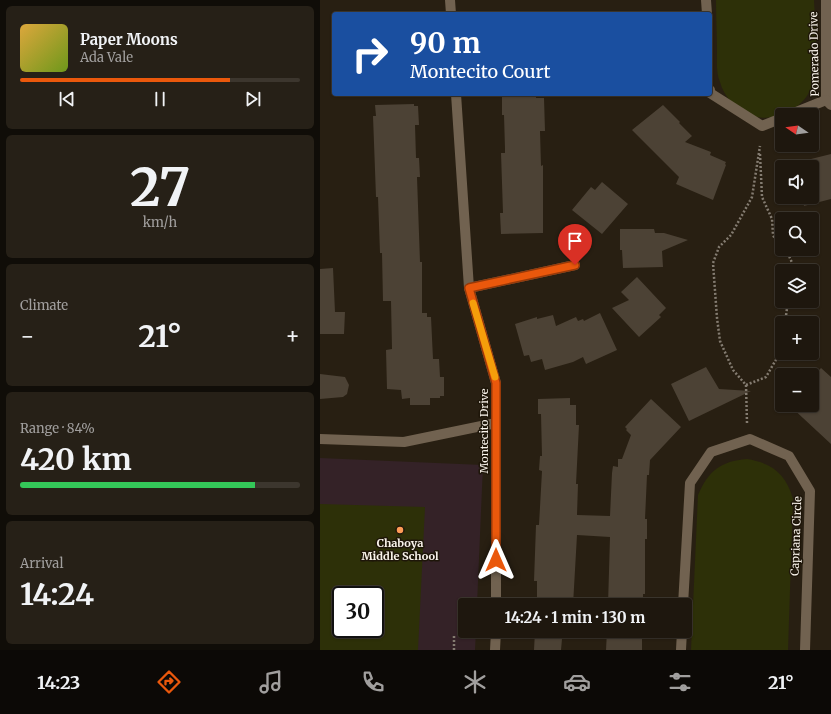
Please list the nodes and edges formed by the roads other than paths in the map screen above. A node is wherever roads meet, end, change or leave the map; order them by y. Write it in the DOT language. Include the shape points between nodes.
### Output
graph roads {
  1 [pos="450,0"];
  2 [pos="706,0"];
  3 [pos="826,0"];
  4 [pos="451,12"];
  5 [pos="707,12"];
  6 [pos="712,95"];
  7 [pos="456,96"];
  8 [pos="828,102"];
  9 [pos="810,108"];
  10 [pos="775,121"];
  11 [pos="575,265"];
  12 [pos="469,288"];
  13 [pos="496,423"];
  14 [pos="320,439"];
  15 [pos="496,598"];
  16 [pos="683,598"];
  17 [pos="496,638"];
  18 [pos="682,638"];
  19 [pos="496,650"];
  20 [pos="681,650"];
  21 [pos="805,650"];
  1 -- 4 [label="street"];
  2 -- 5 [label="street"];
  3 -- 8 [label="street, Pomerado Drive"];
  6 -- 10 [label="street" via="762,126"];
  7 -- 12 [label="street, Montecito Drive"];
  8 -- 9 [label="street"];
  11 -- 12 [label="street"];
  12 -- 13 [label="street, Montecito Drive" via="496,383"];
  13 -- 14 [label="street" via="404,442"];
  13 -- 15 [label="street, Montecito Drive"];
  16 -- 21 [label="street, Capriana Circle" via="690,483 711,452 750,439 789,456 810,491"];
  17 -- 19 [label="street"];
  18 -- 20 [label="street"];
}
